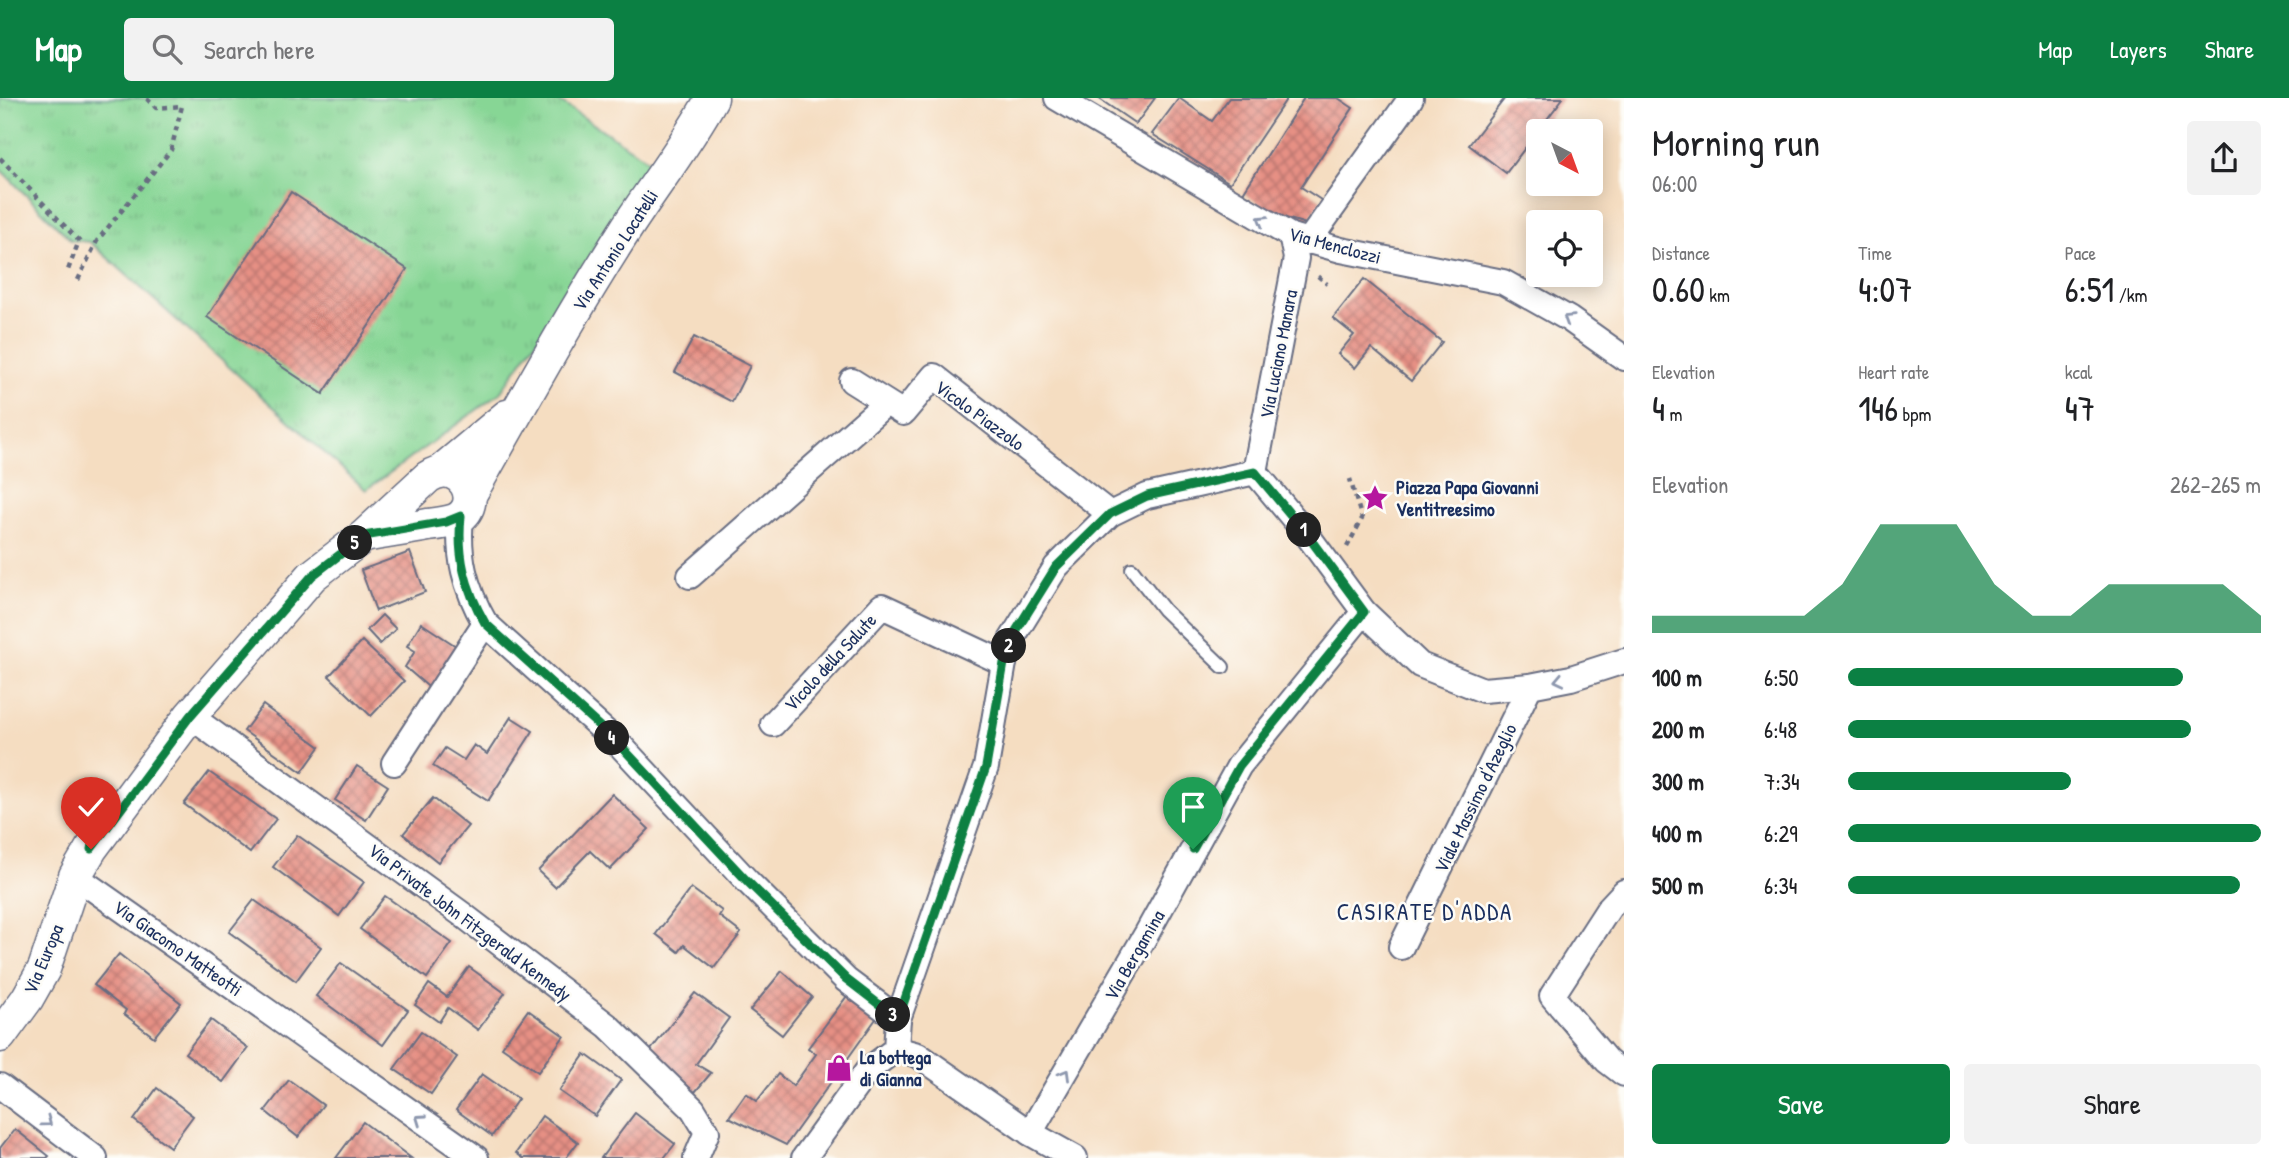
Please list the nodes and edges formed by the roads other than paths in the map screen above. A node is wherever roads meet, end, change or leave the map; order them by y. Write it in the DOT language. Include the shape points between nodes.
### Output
graph roads {
  1 [pos="712,98"];
  2 [pos="1057,98"];
  3 [pos="1411,98"];
  4 [pos="1299,239"];
  5 [pos="1624,358"];
  6 [pos="852,381"];
  7 [pos="887,402"];
  8 [pos="522,404"];
  9 [pos="1255,472"];
  10 [pos="428,480"];
  11 [pos="456,511"];
  12 [pos="1109,523"];
  13 [pos="364,536"];
  14 [pos="1132,569"];
  15 [pos="690,576"];
  16 [pos="1364,612"];
  17 [pos="485,623"];
  18 [pos="1624,661"];
  19 [pos="1004,663"];
  20 [pos="1223,667"];
  21 [pos="1530,686"];
  22 [pos="190,716"];
  23 [pos="772,724"];
  24 [pos="394,763"];
  25 [pos="75,876"];
  26 [pos="1624,892"];
  27 [pos="1401,947"];
  28 [pos="898,1019"];
  29 [pos="0,1036"];
  30 [pos="896,1049"];
  31 [pos="1624,1074"];
  32 [pos="0,1086"];
  33 [pos="1030,1133"];
  34 [pos="95,1158"];
  35 [pos="475,1158"];
  36 [pos="696,1158"];
  37 [pos="804,1158"];
  38 [pos="1075,1158"];
  1 -- 8 [label="street, Via Antonio Locatelli" via="625,230"];
  4 -- 2 [label="street, Via Menclozzi, one-way"];
  3 -- 4 [label="street"];
  5 -- 4 [label="street, Via Menclozzi, one-way" via="1569,319 1503,282"];
  4 -- 9 [label="street, Via Luciano Manara"];
  6 -- 7 [label="street"];
  7 -- 12 [label="street, Vicolo Piazzolo" via="902,412 934,376"];
  7 -- 15 [label="street"];
  8 -- 10 [label="street, Via Antonio Locatelli"];
  8 -- 11 [label="street, Via Antonio Locatelli"];
  9 -- 12 [label="street" via="1147,496"];
  9 -- 16 [label="street"];
  10 -- 11 [label="street" via="457,474 464,480"];
  10 -- 13 [label="street"];
  11 -- 13 [label="street"];
  11 -- 17 [label="street, Via Antonio Locatelli" via="470,598"];
  12 -- 19 [label="street" via="1056,567 1011,639"];
  13 -- 22 [label="street" via="312,576"];
  14 -- 20 [label="lane" via="1164,610"];
  16 -- 21 [label="street" via="1420,665 1483,690"];
  33 -- 16 [label="street, Via Bergamina, one-way" via="1239,766"];
  17 -- 24 [label="street"];
  17 -- 28 [label="street, Via Antonio Locatelli" via="620,745 846,979"];
  18 -- 21 [label="street, one-way"];
  19 -- 23 [label="street, Vicolo della Salute" via="883,606"];
  19 -- 28 [label="street" via="986,767"];
  21 -- 27 [label="street, Viale Massimo d'Azeglio"];
  22 -- 25 [label="street"];
  22 -- 36 [label="street, Via Private John Fitzgerald Kennedy" via="608,1026 693,1109 708,1132"];
  25 -- 29 [label="street, Via Europa" via="44,969"];
  35 -- 25 [label="street, Via Giacomo Matteotti, one-way"];
  26 -- 31 [label="street" via="1552,996 1607,1061"];
  28 -- 30 [label="street"];
  30 -- 33 [label="street" via="918,1055"];
  30 -- 37 [label="street" via="868,1070"];
  32 -- 34 [label="street, one-way"];
  33 -- 38 [label="street"];
}
